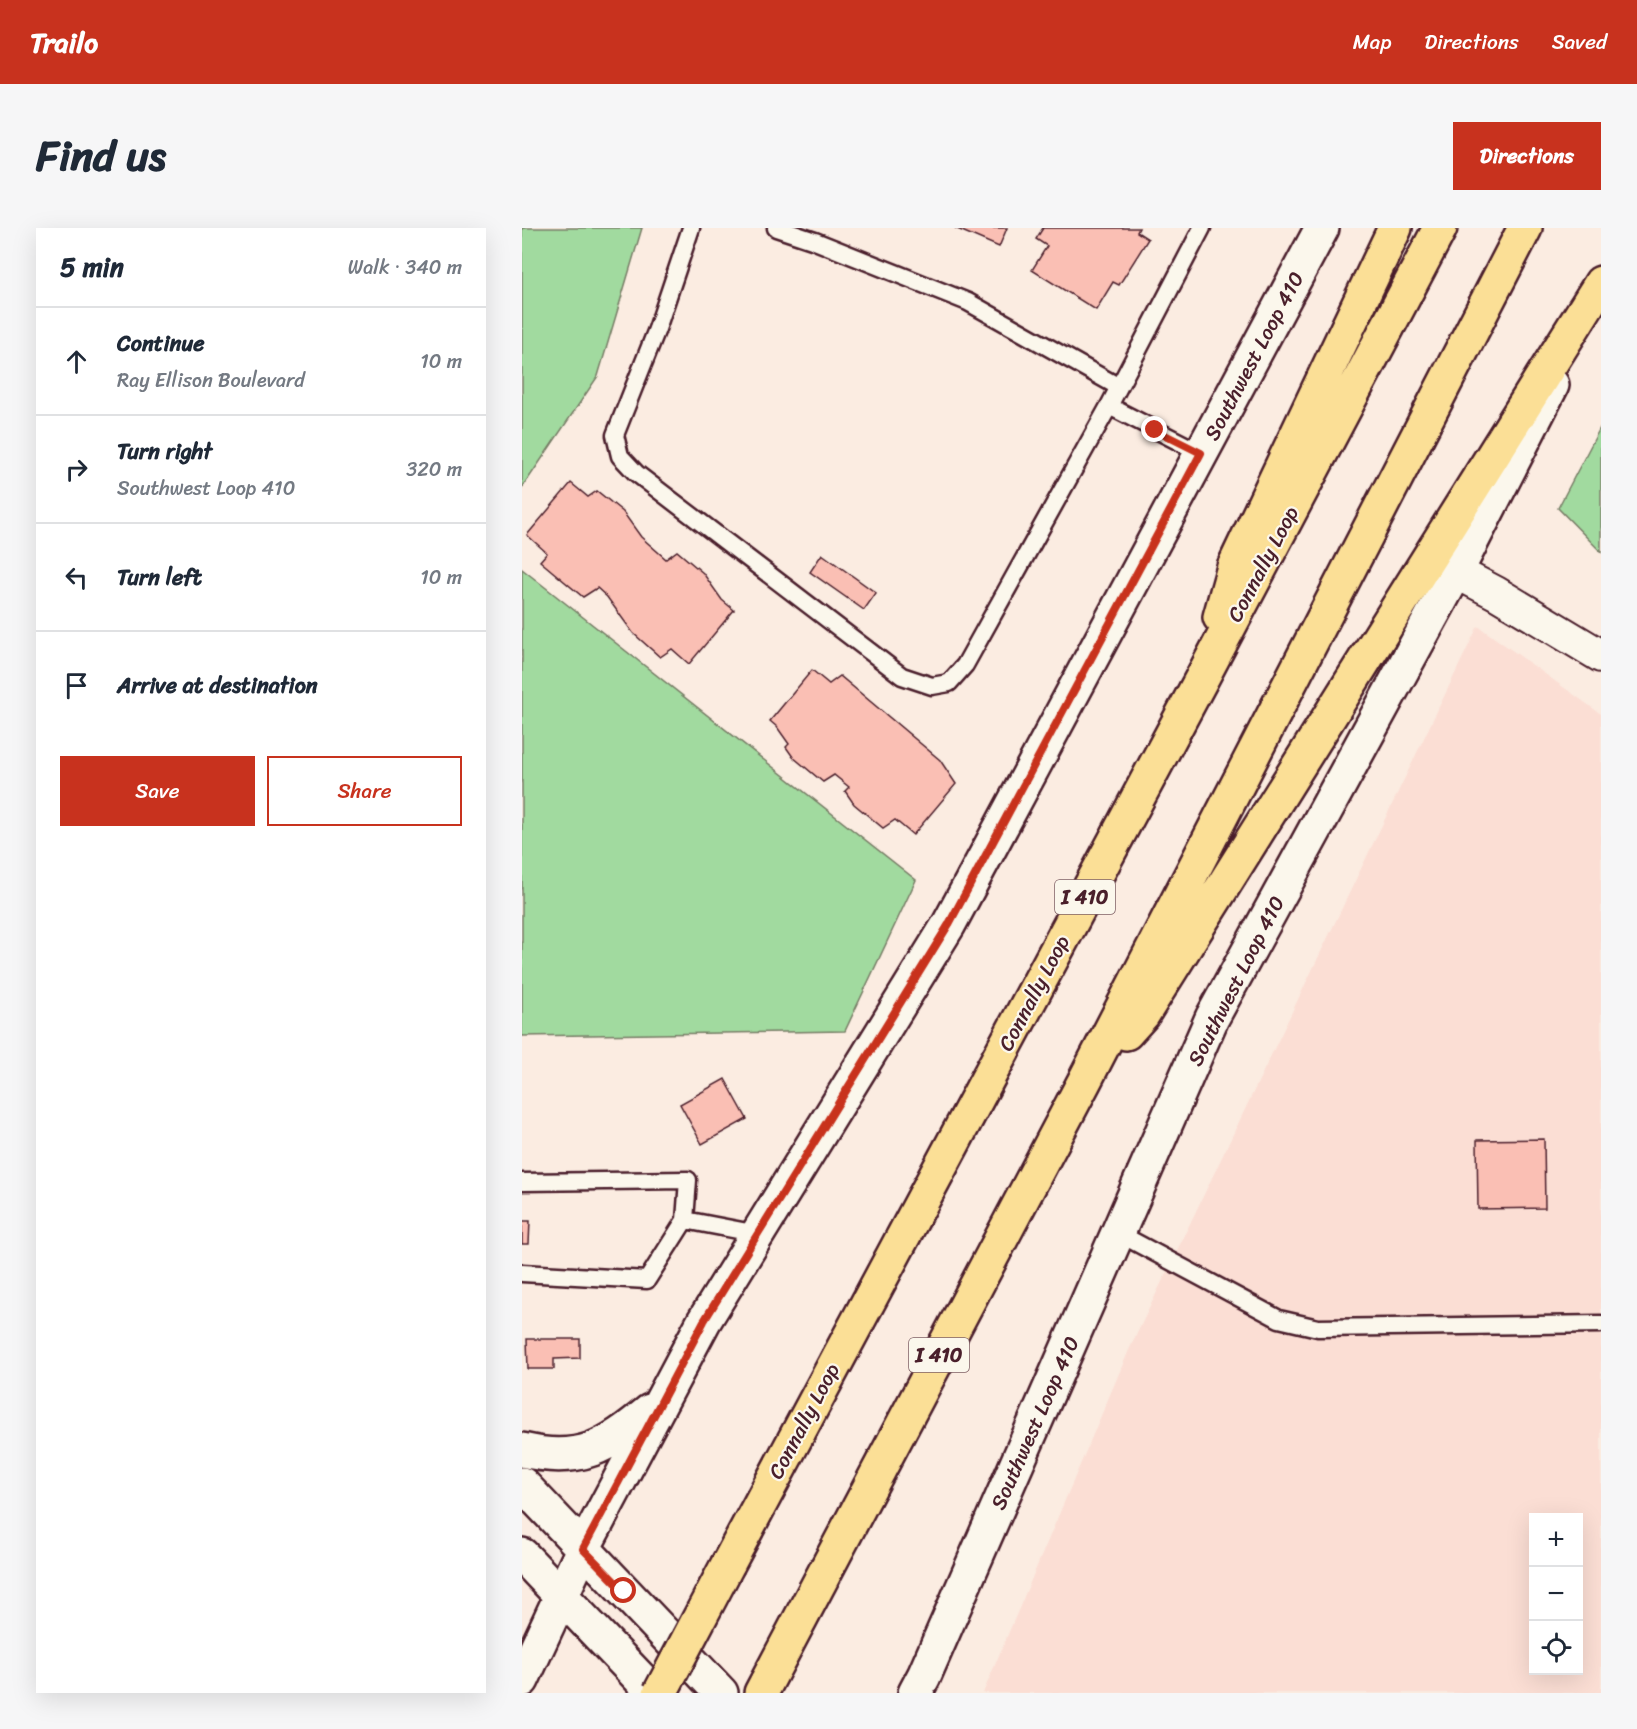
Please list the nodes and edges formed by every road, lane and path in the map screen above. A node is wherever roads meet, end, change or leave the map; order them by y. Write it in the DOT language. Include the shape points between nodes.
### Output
graph roads {
  1 [pos="691,228"];
  2 [pos="776,228"];
  3 [pos="1202,228"];
  4 [pos="1322,228"];
  5 [pos="1395,228"];
  6 [pos="1440,228"];
  7 [pos="1525,228"];
  8 [pos="1601,283"];
  9 [pos="1601,290"];
  10 [pos="1119,387"];
  11 [pos="1109,406"];
  12 [pos="1201,453"];
  13 [pos="1456,572"];
  14 [pos="1601,656"];
  15 [pos="1202,678"];
  16 [pos="1084,1082"];
  17 [pos="522,1182"];
  18 [pos="685,1220"];
  19 [pos="1118,1233"];
  20 [pos="758,1234"];
  21 [pos="522,1273"];
  22 [pos="1601,1324"];
  23 [pos="661,1402"];
  24 [pos="522,1450"];
  25 [pos="522,1484"];
  26 [pos="583,1549"];
  27 [pos="522,1555"];
  28 [pos="561,1596"];
  29 [pos="522,1680"];
  30 [pos="654,1693"];
  31 [pos="660,1693"];
  32 [pos="720,1693"];
  33 [pos="761,1693"];
  34 [pos="915,1693"];
  1 -- 11 [label="lane" via="615,435 620,456 636,473 902,676 932,686 949,683 965,665"];
  2 -- 10 [label="lane" via="968,302"];
  3 -- 10 [label="lane"];
  4 -- 12 [label="main road, Southwest Loop 410"];
  5 -- 15 [label="highway" via="1234,567"];
  6 -- 15 [label="highway, Connally Loop / I 410"];
  7 -- 16 [label="highway, I 410"];
  8 -- 16 [label="highway" via="1143,1014"];
  9 -- 13 [label="main road, Southwest Loop 410"];
  10 -- 11 [label="lane"];
  11 -- 12 [label="lane"];
  12 -- 20 [label="main road, Southwest Loop 410" via="949,924"];
  13 -- 14 [label="street"];
  13 -- 19 [label="main road, Southwest Loop 410" via="1212,1018"];
  15 -- 31 [label="highway, Connally Loop / I 410, bridge"];
  16 -- 33 [label="highway, I 410"];
  17 -- 18 [label="lane" via="688,1180"];
  18 -- 20 [label="lane"];
  18 -- 21 [label="lane" via="647,1280"];
  19 -- 22 [label="lane" via="1279,1319 1317,1328"];
  19 -- 34 [label="main road, Southwest Loop 410"];
  20 -- 23 [label="main road, Southwest Loop 410" via="704,1321"];
  23 -- 24 [label="main road" via="618,1437 596,1449 546,1455"];
  23 -- 26 [label="main road, Southwest Loop 410"];
  25 -- 26 [label="main road"];
  26 -- 28 [label="main road, Southwest Loop 410"];
  26 -- 32 [label="main road"];
  27 -- 28 [label="main road"];
  28 -- 29 [label="main road, Southwest Loop 410"];
  28 -- 30 [label="main road"];
}
